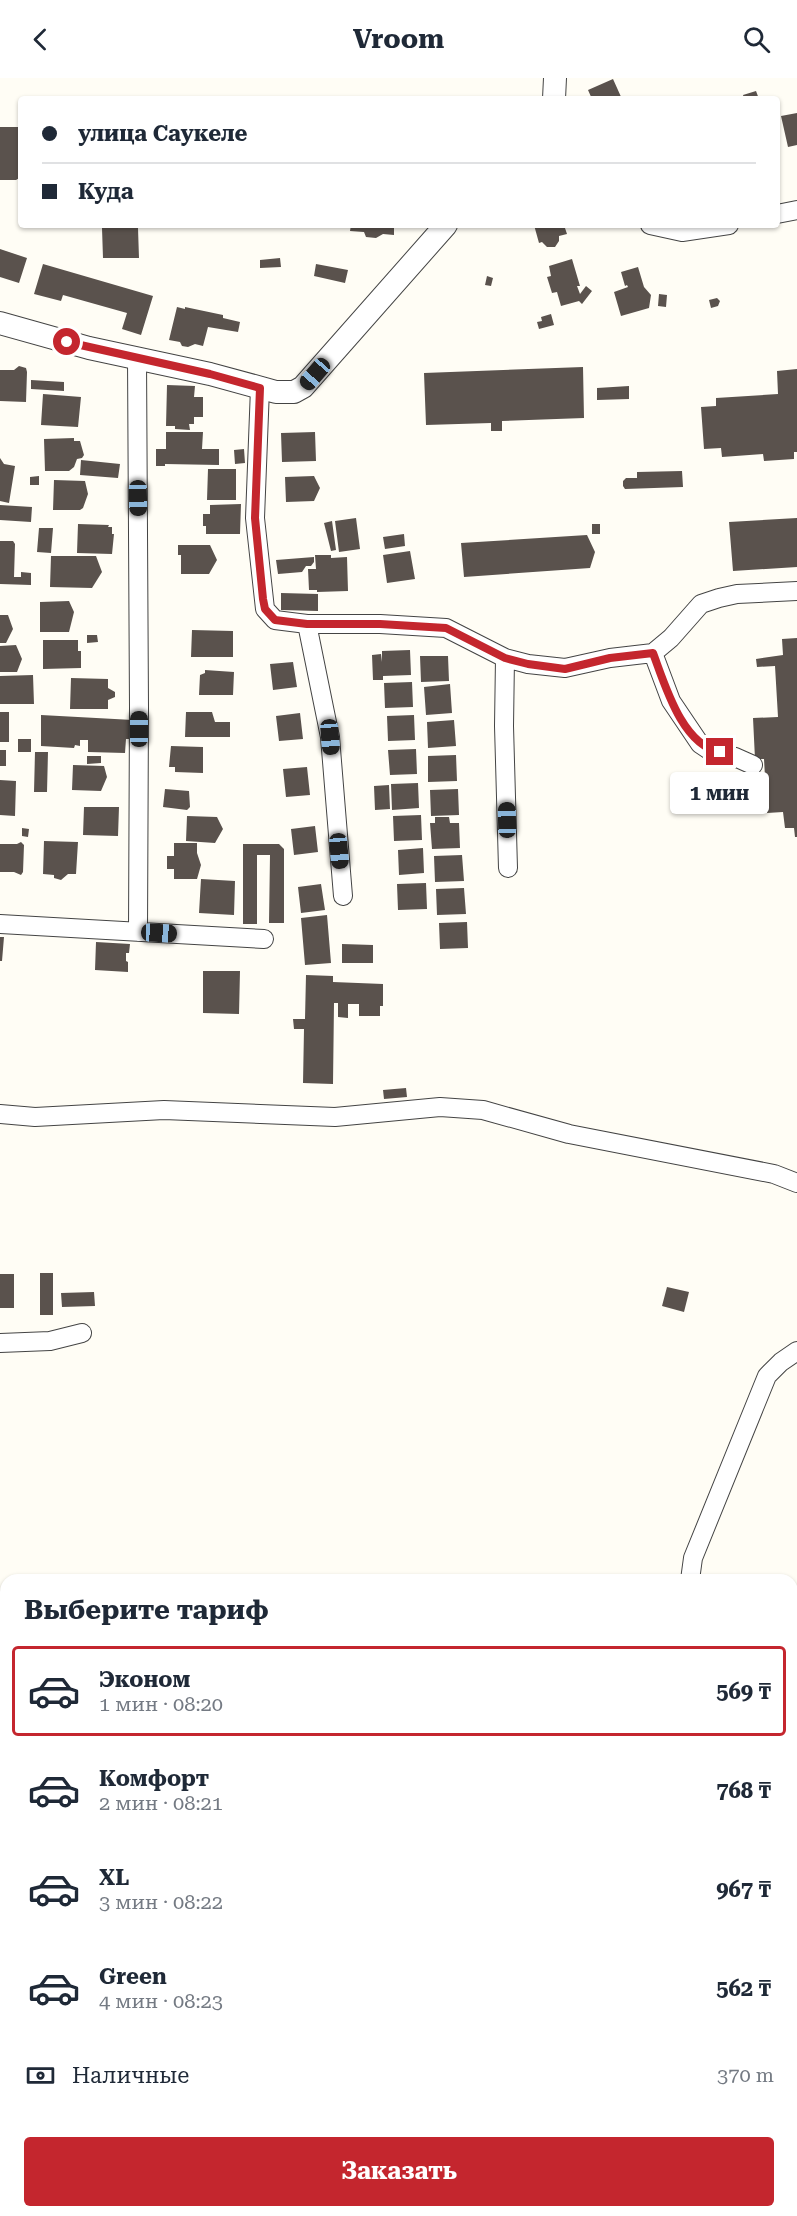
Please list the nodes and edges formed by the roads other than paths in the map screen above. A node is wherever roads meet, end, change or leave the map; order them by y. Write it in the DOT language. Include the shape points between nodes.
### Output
graph roads {
  1 [pos="555,78"];
  2 [pos="554,96"];
  3 [pos="797,210"];
  4 [pos="780,213"];
  5 [pos="443,228"];
  6 [pos="664,228"];
  7 [pos="709,228"];
  8 [pos="0,323"];
  9 [pos="137,358"];
  10 [pos="260,388"];
  11 [pos="797,591"];
  12 [pos="307,624"];
  13 [pos="653,653"];
  14 [pos="505,658"];
  15 [pos="753,765"];
  16 [pos="508,868"];
  17 [pos="343,896"];
  18 [pos="0,924"];
  19 [pos="138,932"];
  20 [pos="264,939"];
  21 [pos="0,1114"];
  22 [pos="797,1183"];
  23 [pos="82,1333"];
  24 [pos="0,1343"];
  25 [pos="797,1351"];
  26 [pos="691,1574"];
  1 -- 2 [label="street"];
  3 -- 4 [label="street"];
  5 -- 10 [label="street" via="303,387 294,392"];
  6 -- 7 [label="street" via="682,232"];
  8 -- 9 [label="street"];
  9 -- 10 [label="street"];
  9 -- 19 [label="street"];
  10 -- 12 [label="street" via="255,518 265,609 275,620"];
  11 -- 13 [label="street" via="737,594 701,604"];
  12 -- 14 [label="street" via="446,628"];
  12 -- 17 [label="street" via="330,737"];
  13 -- 14 [label="street" via="565,669"];
  13 -- 15 [label="street" via="671,701 700,744"];
  14 -- 16 [label="street"];
  18 -- 19 [label="street"];
  19 -- 20 [label="street"];
  21 -- 22 [label="street" via="35,1117 164,1110 335,1117 440,1107 483,1110 569,1134 774,1174"];
  23 -- 24 [label="street" via="50,1341"];
  25 -- 26 [label="street" via="767,1376 693,1558"];
}
